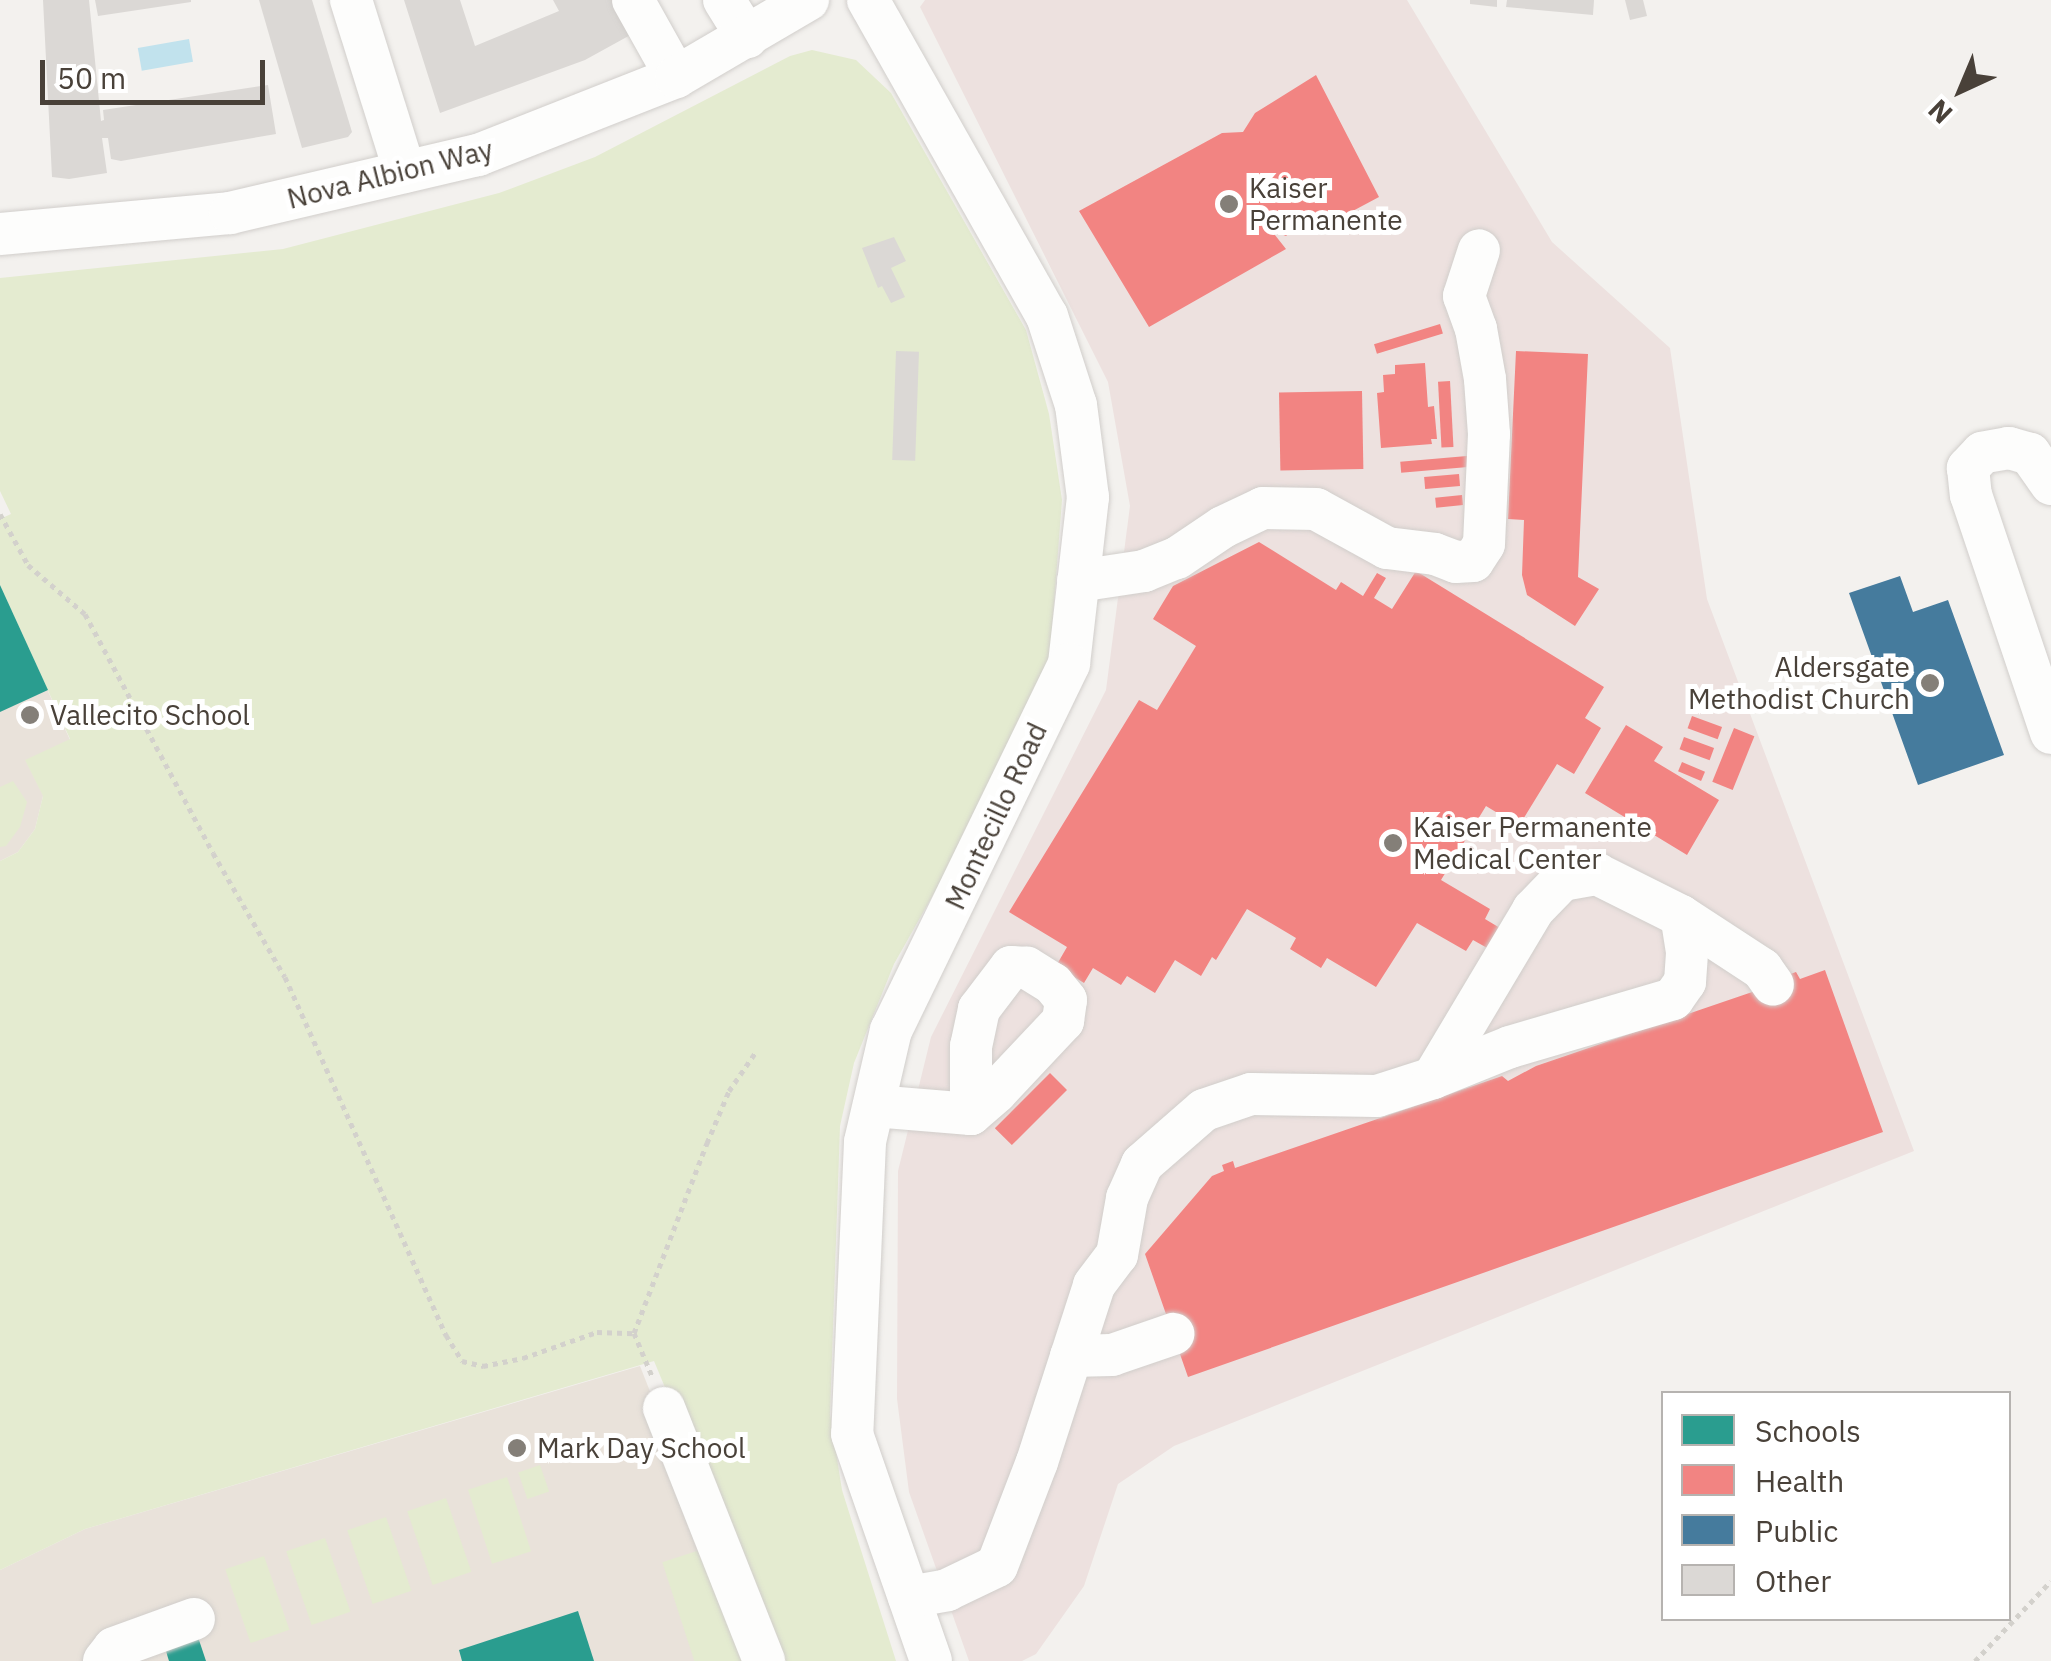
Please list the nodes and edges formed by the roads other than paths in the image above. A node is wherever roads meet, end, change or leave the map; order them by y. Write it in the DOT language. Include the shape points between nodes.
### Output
graph roads {
  1 [pos="351,0"];
  2 [pos="633,0"];
  3 [pos="724,0"];
  4 [pos="808,0"];
  5 [pos="868,0"];
  6 [pos="747,37"];
  7 [pos="676,77"];
  8 [pos="404,172"];
  9 [pos="0,234"];
  10 [pos="1479,250"];
  11 [pos="2051,484"];
  12 [pos="1078,581"];
  13 [pos="2051,733"];
  14 [pos="1681,916"];
  15 [pos="1773,985"];
  16 [pos="1433,1078"];
  17 [pos="874,1106"];
  18 [pos="971,1114"];
  19 [pos="1173,1334"];
  20 [pos="1070,1356"];
  21 [pos="664,1408"];
  22 [pos="909,1597"];
  23 [pos="194,1619"];
  24 [pos="104,1661"];
  25 [pos="764,1661"];
  26 [pos="931,1661"];
  1 -- 8 [label="street"];
  2 -- 7 [label="street"];
  3 -- 6 [label="street"];
  4 -- 6 [label="street, Nova Albion Way"];
  5 -- 12 [label="street, Montecillo Road" via="1047,316 1076,406 1088,497"];
  6 -- 7 [label="street, Nova Albion Way"];
  7 -- 8 [label="street, Nova Albion Way" via="478,155"];
  8 -- 9 [label="street, Nova Albion Way" via="230,214"];
  10 -- 12 [label="street" via="1464,296 1486,378 1489,434 1484,544 1473,562 1386,548 1316,509 1263,508 1144,571"];
  11 -- 13 [label="street" via="2030,454 2009,448 1982,453 1968,468 1970,495"];
  12 -- 17 [label="street, Montecillo Road" via="1068,664 891,1030"];
  14 -- 15 [label="street" via="1762,970"];
  14 -- 16 [label="street" via="1685,982 1672,999"];
  14 -- 16 [label="street" via="1597,874 1562,880 1533,910"];
  16 -- 20 [label="street" via="1377,1096 1251,1094 1204,1110 1142,1164 1127,1198 1117,1255 1094,1286"];
  17 -- 18 [label="street"];
  17 -- 22 [label="street, Montecillo Road" via="865,1142 852,1434"];
  19 -- 20 [label="street" via="1112,1354"];
  20 -- 22 [label="street" via="997,1566 947,1590"];
  21 -- 25 [label="street"];
  22 -- 26 [label="street, Montecillo Road"];
  23 -- 24 [label="street" via="114,1648"];
}
